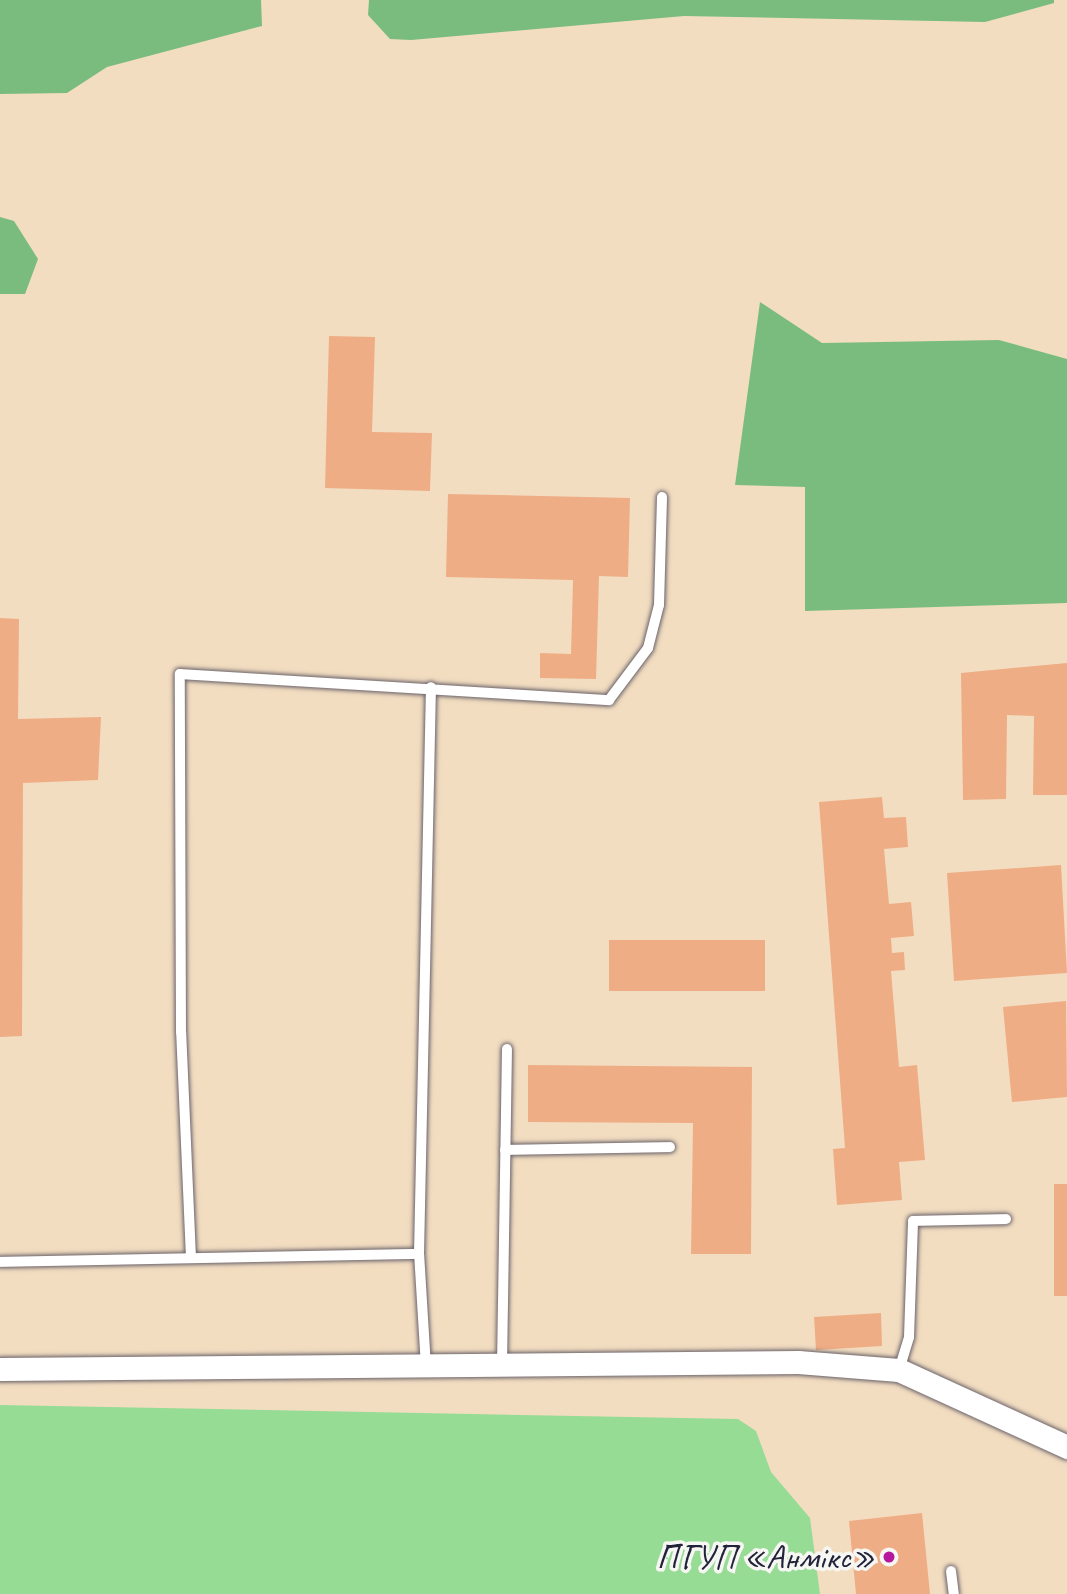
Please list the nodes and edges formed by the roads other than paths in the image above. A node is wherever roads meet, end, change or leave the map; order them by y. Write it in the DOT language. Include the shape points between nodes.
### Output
graph roads {
  1 [pos="662,497"];
  2 [pos="431,687"];
  3 [pos="507,1049"];
  4 [pos="670,1147"];
  5 [pos="505,1150"];
  6 [pos="1006,1219"];
  7 [pos="419,1254"];
  8 [pos="191,1258"];
  9 [pos="0,1262"];
  10 [pos="502,1366"];
  11 [pos="426,1367"];
  12 [pos="0,1369"];
  13 [pos="899,1370"];
  14 [pos="1067,1447"];
  15 [pos="951,1572"];
  16 [pos="954,1594"];
  1 -- 2 [label="lane" via="659,605 648,648 609,700"];
  2 -- 7 [label="lane"];
  2 -- 8 [label="lane" via="180,674 181,1032"];
  3 -- 5 [label="lane"];
  4 -- 5 [label="lane"];
  5 -- 10 [label="lane"];
  6 -- 13 [label="lane" via="913,1221 908,1337"];
  7 -- 8 [label="lane"];
  7 -- 11 [label="lane"];
  8 -- 9 [label="lane"];
  10 -- 11 [label="street"];
  10 -- 13 [label="street" via="798,1362"];
  11 -- 12 [label="street"];
  13 -- 14 [label="street"];
  15 -- 16 [label="lane"];
}
